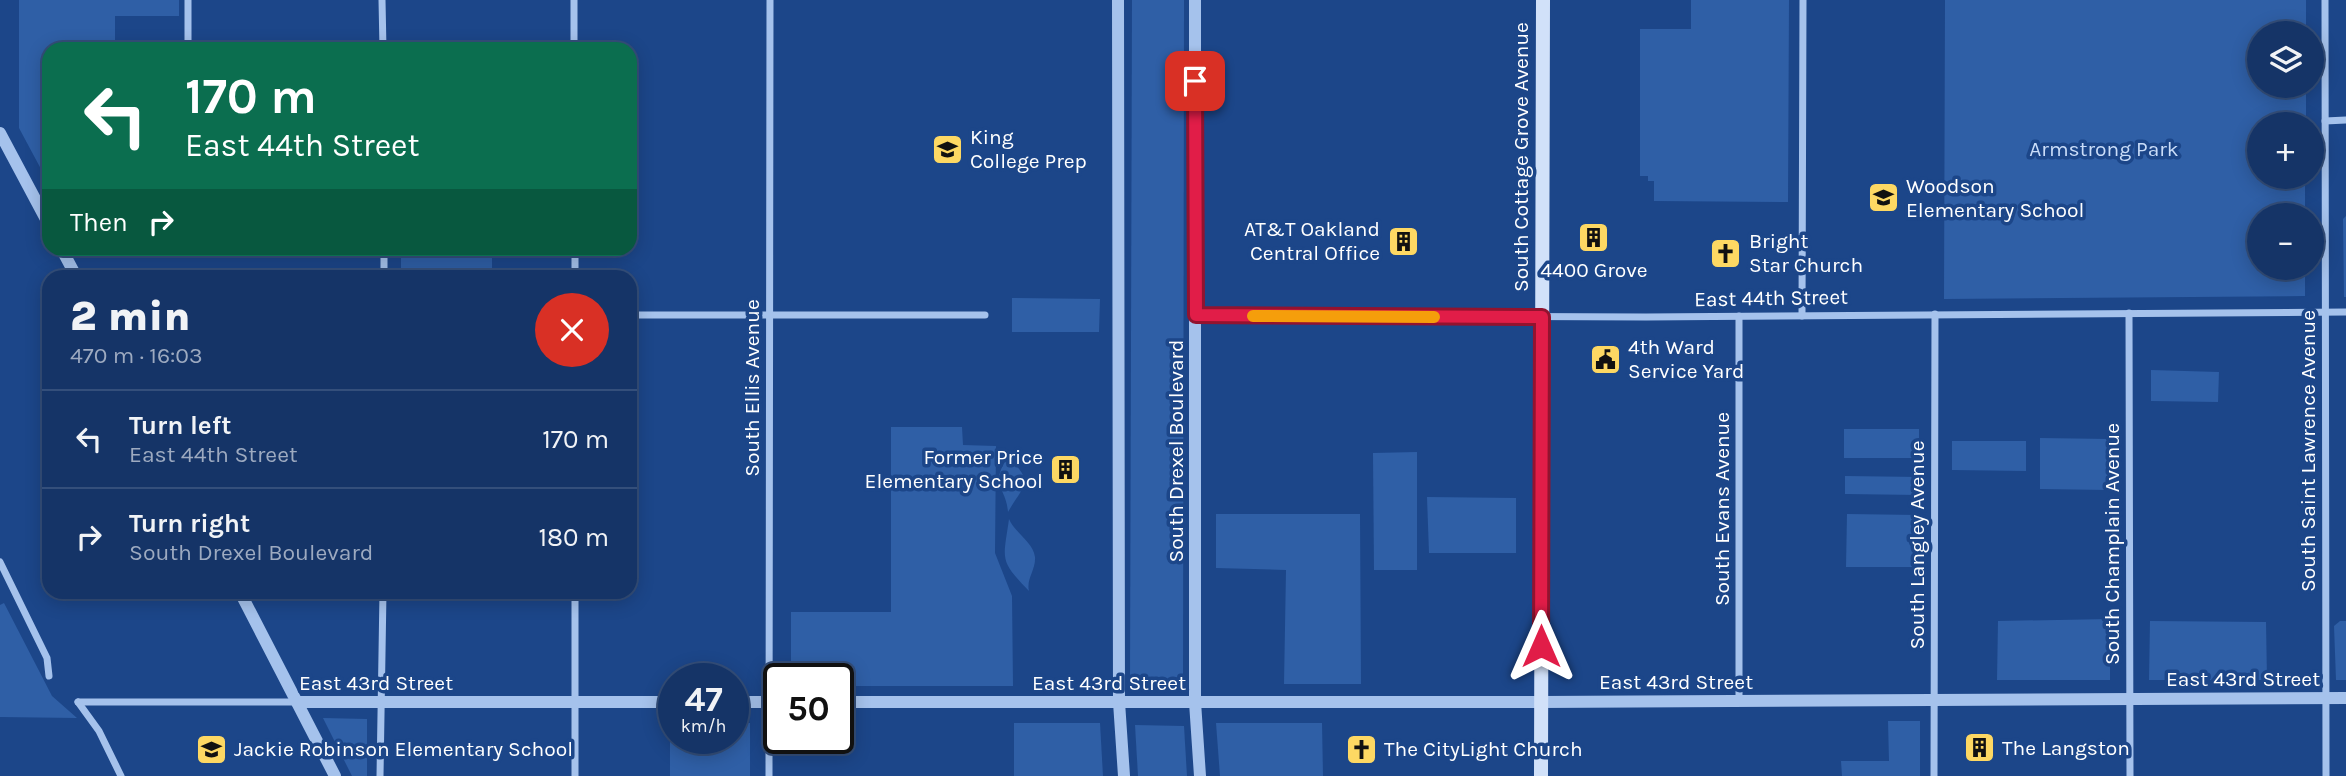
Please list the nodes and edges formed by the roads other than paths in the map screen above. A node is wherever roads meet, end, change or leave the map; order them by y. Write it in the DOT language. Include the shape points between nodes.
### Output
graph roads {
  1 [pos="188,0"];
  2 [pos="382,0"];
  3 [pos="574,0"];
  4 [pos="770,0"];
  5 [pos="1118,0"];
  6 [pos="1195,0"];
  7 [pos="1543,0"];
  8 [pos="1803,0"];
  9 [pos="2325,0"];
  10 [pos="188,42"];
  11 [pos="383,42"];
  12 [pos="574,42"];
  13 [pos="2346,120"];
  14 [pos="2325,121"];
  15 [pos="0,133"];
  16 [pos="42,210"];
  17 [pos="2325,312"];
  18 [pos="2346,312"];
  19 [pos="2129,313"];
  20 [pos="1935,314"];
  21 [pos="637,315"];
  22 [pos="770,315"];
  23 [pos="985,315"];
  24 [pos="1196,315"];
  25 [pos="1739,316"];
  26 [pos="1802,316"];
  27 [pos="1542,317"];
  28 [pos="0,562"];
  29 [pos="244,599"];
  30 [pos="383,599"];
  31 [pos="575,599"];
  32 [pos="774,663"];
  33 [pos="48,676"];
  34 [pos="2325,698"];
  35 [pos="2346,698"];
  36 [pos="2130,699"];
  37 [pos="1934,700"];
  38 [pos="1739,701"];
  39 [pos="297,702"];
  40 [pos="382,702"];
  41 [pos="575,702"];
  42 [pos="658,702"];
  43 [pos="854,702"];
  44 [pos="1119,702"];
  45 [pos="1195,702"];
  46 [pos="1541,702"];
  47 [pos="770,754"];
  48 [pos="121,776"];
  49 [pos="335,776"];
  50 [pos="380,776"];
  51 [pos="575,776"];
  52 [pos="769,776"];
  53 [pos="1124,776"];
  54 [pos="1200,776"];
  55 [pos="1541,776"];
  56 [pos="1934,776"];
  57 [pos="2130,776"];
  58 [pos="2326,776"];
  1 -- 10 [label="street"];
  2 -- 11 [label="street"];
  3 -- 12 [label="street"];
  4 -- 22 [label="street, South Ellis Avenue"];
  5 -- 44 [label="street"];
  6 -- 24 [label="street, South Drexel Boulevard"];
  7 -- 27 [label="main road, South Cottage Grove Avenue"];
  8 -- 26 [label="street"];
  9 -- 14 [label="street, South Saint Lawrence Avenue"];
  13 -- 14 [label="street"];
  14 -- 17 [label="street, South Saint Lawrence Avenue"];
  15 -- 16 [label="street"];
  17 -- 18 [label="street, East 44th Street"];
  17 -- 19 [label="street, East 44th Street"];
  17 -- 34 [label="street, South Saint Lawrence Avenue"];
  19 -- 20 [label="street, East 44th Street"];
  19 -- 36 [label="street, South Champlain Avenue"];
  20 -- 26 [label="street, East 44th Street"];
  20 -- 37 [label="street, South Langley Avenue"];
  21 -- 22 [label="street"];
  22 -- 23 [label="street"];
  22 -- 32 [label="street, South Ellis Avenue"];
  24 -- 27 [label="street, East 44th Street"];
  24 -- 45 [label="street, South Drexel Boulevard"];
  25 -- 26 [label="street, East 44th Street"];
  25 -- 27 [label="street, East 44th Street"];
  25 -- 38 [label="street, South Evans Avenue"];
  27 -- 46 [label="main road, South Cottage Grove Avenue"];
  28 -- 33 [label="street" via="47,658"];
  29 -- 39 [label="street"];
  30 -- 40 [label="street"];
  31 -- 41 [label="street"];
  34 -- 35 [label="street, East 43rd Street"];
  34 -- 36 [label="street, East 43rd Street"];
  34 -- 58 [label="street, South Saint Lawrence Avenue"];
  36 -- 37 [label="street, East 43rd Street"];
  36 -- 57 [label="street, South Champlain Avenue"];
  37 -- 38 [label="street, East 43rd Street"];
  37 -- 56 [label="street, South Langley Avenue"];
  38 -- 46 [label="street, East 43rd Street"];
  39 -- 40 [label="street, East 43rd Street"];
  39 -- 48 [label="street, East 43rd Street" via="78,702 99,731"];
  39 -- 49 [label="street"];
  40 -- 41 [label="street, East 43rd Street"];
  40 -- 50 [label="street"];
  41 -- 42 [label="street, East 43rd Street"];
  41 -- 51 [label="street"];
  43 -- 44 [label="street, East 43rd Street"];
  44 -- 45 [label="street, East 43rd Street"];
  44 -- 53 [label="street"];
  45 -- 46 [label="street, East 43rd Street"];
  45 -- 54 [label="street, South Drexel Boulevard"];
  46 -- 55 [label="main road, South Cottage Grove Avenue"];
  47 -- 52 [label="street, South Ellis Avenue"];
}
